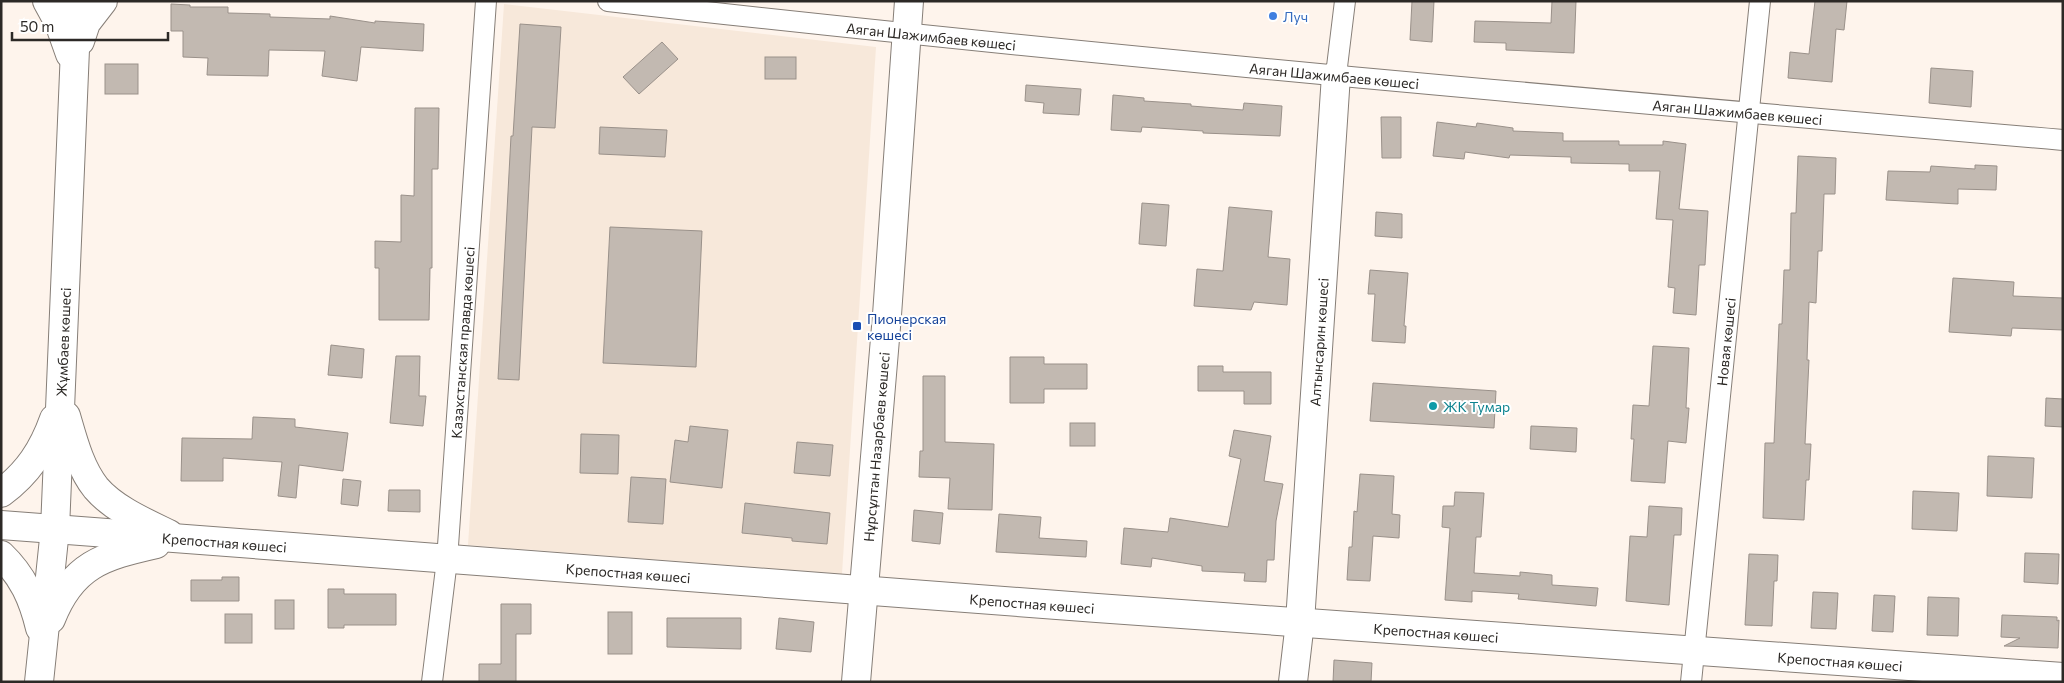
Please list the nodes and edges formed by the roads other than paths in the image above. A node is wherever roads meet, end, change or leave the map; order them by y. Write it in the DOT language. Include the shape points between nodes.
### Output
graph roads {
  1 [pos="47,1"];
  2 [pos="77,1"];
  3 [pos="103,1"];
  4 [pos="486,1"];
  5 [pos="608,1"];
  6 [pos="909,1"];
  7 [pos="1345,1"];
  8 [pos="1760,1"];
  9 [pos="907,35"];
  10 [pos="74,67"];
  11 [pos="1336,75"];
  12 [pos="1749,112"];
  13 [pos="2063,140"];
  14 [pos="61,401"];
  15 [pos="1,493"];
  16 [pos="1,525"];
  17 [pos="55,529"];
  18 [pos="179,539"];
  19 [pos="1,555"];
  20 [pos="447,560"];
  21 [pos="864,590"];
  22 [pos="1300,622"];
  23 [pos="43,639"];
  24 [pos="1694,651"];
  25 [pos="2063,677"];
  26 [pos="38,682"];
  27 [pos="432,682"];
  28 [pos="856,682"];
  29 [pos="1293,682"];
  30 [pos="1691,682"];
  1 -- 10 [label="street" via="60,23"];
  2 -- 10 [label="street, Жұмбаев көшесі"];
  3 -- 10 [label="street" via="86,23"];
  4 -- 20 [label="street, Казахстанская правда көшесі"];
  5 -- 9 [label="street, Аяган Шажимбаев көшесі"];
  6 -- 9 [label="street, Нұрсұлтан Назарбаев көшесі"];
  7 -- 11 [label="street, Алтынсарин көшесі"];
  8 -- 12 [label="street, Новая көшесі"];
  9 -- 11 [label="street, Аяган Шажимбаев көшесі"];
  9 -- 21 [label="street, Нұрсұлтан Назарбаев көшесі"];
  10 -- 14 [label="street, Жұмбаев көшесі"];
  11 -- 12 [label="street, Аяган Шажимбаев көшесі"];
  11 -- 22 [label="street, Алтынсарин көшесі"];
  12 -- 13 [label="street, Аяган Шажимбаев көшесі"];
  12 -- 24 [label="street, Новая көшесі"];
  14 -- 15 [label="street" via="35,459 20,479"];
  14 -- 17 [label="street, Жұмбаев көшесі"];
  14 -- 18 [label="street" via="80,458 97,489 122,508"];
  16 -- 17 [label="street, Крепостная көшесі"];
  17 -- 18 [label="street, Крепостная көшесі"];
  17 -- 23 [label="street, Жұмбаев көшесі"];
  18 -- 20 [label="street, Крепостная көшесі"];
  18 -- 23 [label="street" via="116,554 82,571 61,596"];
  19 -- 23 [label="street" via="26,587"];
  20 -- 21 [label="street, Крепостная көшесі"];
  20 -- 27 [label="street, Казахстанская правда көшесі"];
  21 -- 22 [label="street, Крепостная көшесі"];
  21 -- 28 [label="street, Нұрсұлтан Назарбаев көшесі"];
  22 -- 24 [label="street, Крепостная көшесі"];
  22 -- 29 [label="street, Алтынсарин көшесі"];
  23 -- 26 [label="street, Жұмбаев көшесі"];
  24 -- 25 [label="street, Крепостная көшесі"];
  24 -- 30 [label="street, Новая көшесі"];
}
